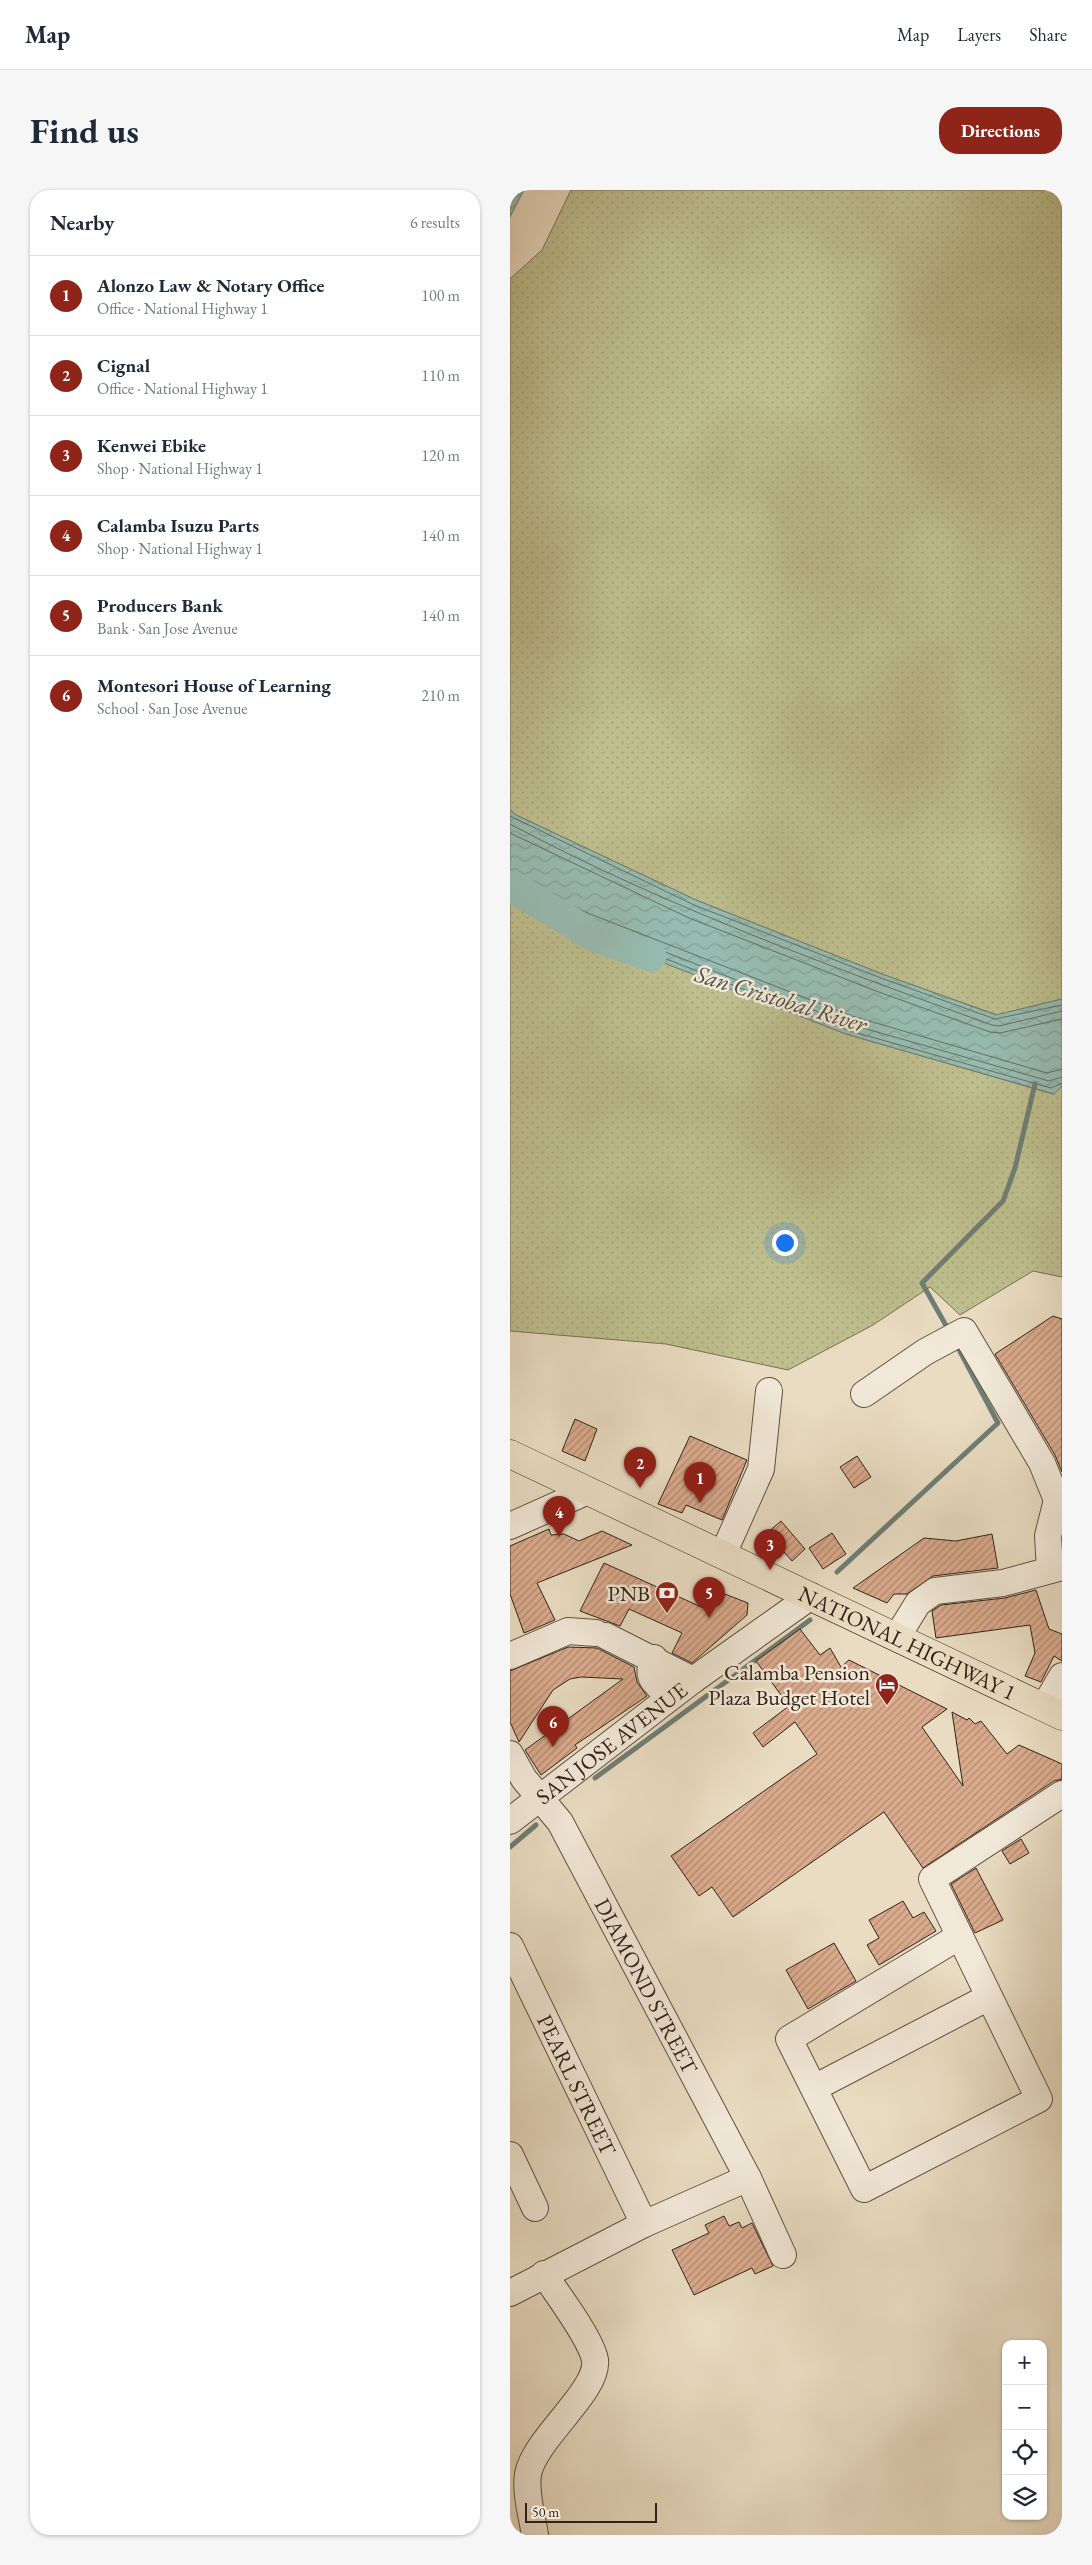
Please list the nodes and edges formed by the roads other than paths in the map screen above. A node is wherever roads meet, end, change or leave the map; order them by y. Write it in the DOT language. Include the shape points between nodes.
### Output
graph roads {
  1 [pos="769,1391"];
  2 [pos="864,1394"];
  3 [pos="510,1454"];
  4 [pos="588,1491"];
  5 [pos="1060,1500"];
  6 [pos="510,1526"];
  7 [pos="722,1554"];
  8 [pos="1056,1569"];
  9 [pos="811,1596"];
  10 [pos="897,1637"];
  11 [pos="510,1656"];
  12 [pos="654,1658"];
  13 [pos="1062,1676"];
  14 [pos="693,1680"];
  15 [pos="670,1697"];
  16 [pos="1053,1711"];
  17 [pos="510,1754"];
  18 [pos="1062,1794"];
  19 [pos="540,1799"];
  20 [pos="510,1821"];
  21 [pos="960,1936"];
  22 [pos="510,1946"];
  23 [pos="989,1996"];
  24 [pos="814,2088"];
  25 [pos="510,2155"];
  26 [pos="748,2178"];
  27 [pos="535,2208"];
  28 [pos="644,2224"];
  29 [pos="783,2255"];
  30 [pos="544,2274"];
  31 [pos="510,2293"];
  32 [pos="535,2535"];
  1 -- 7 [label="street" via="761,1469"];
  2 -- 5 [label="street" via="925,1352 964,1331 1042,1463"];
  3 -- 4 [label="highway, NATIONAL HIGHWAY 1"];
  4 -- 6 [label="street"];
  4 -- 7 [label="highway, NATIONAL HIGHWAY 1"];
  5 -- 8 [label="street" via="1048,1536"];
  7 -- 9 [label="highway, NATIONAL HIGHWAY 1"];
  8 -- 10 [label="street" via="1003,1583 935,1591 918,1604"];
  9 -- 10 [label="highway, NATIONAL HIGHWAY 1"];
  9 -- 14 [label="street, SAN JOSE AVENUE"];
  10 -- 16 [label="highway, NATIONAL HIGHWAY 1"];
  11 -- 12 [label="street" via="568,1631 601,1635"];
  12 -- 14 [label="street"];
  12 -- 15 [label="street" via="649,1669 650,1678"];
  13 -- 16 [label="street"];
  14 -- 15 [label="street, SAN JOSE AVENUE"];
  15 -- 19 [label="street, SAN JOSE AVENUE"];
  17 -- 19 [label="street, DIAMOND STREET"];
  18 -- 21 [label="street" via="932,1879"];
  19 -- 20 [label="street, SAN JOSE AVENUE"];
  19 -- 26 [label="street, DIAMOND STREET" via="560,1822"];
  21 -- 23 [label="street"];
  21 -- 24 [label="street" via="789,2038"];
  22 -- 28 [label="street, PEARL STREET"];
  23 -- 24 [label="street"];
  23 -- 24 [label="street" via="1039,2099 1030,2104 864,2189"];
  25 -- 27 [label="street"];
  26 -- 28 [label="street"];
  26 -- 29 [label="street, DIAMOND STREET"];
  28 -- 30 [label="street"];
  30 -- 31 [label="street"];
  30 -- 32 [label="street" via="589,2344 595,2360 591,2380 539,2449 528,2474"];
}
